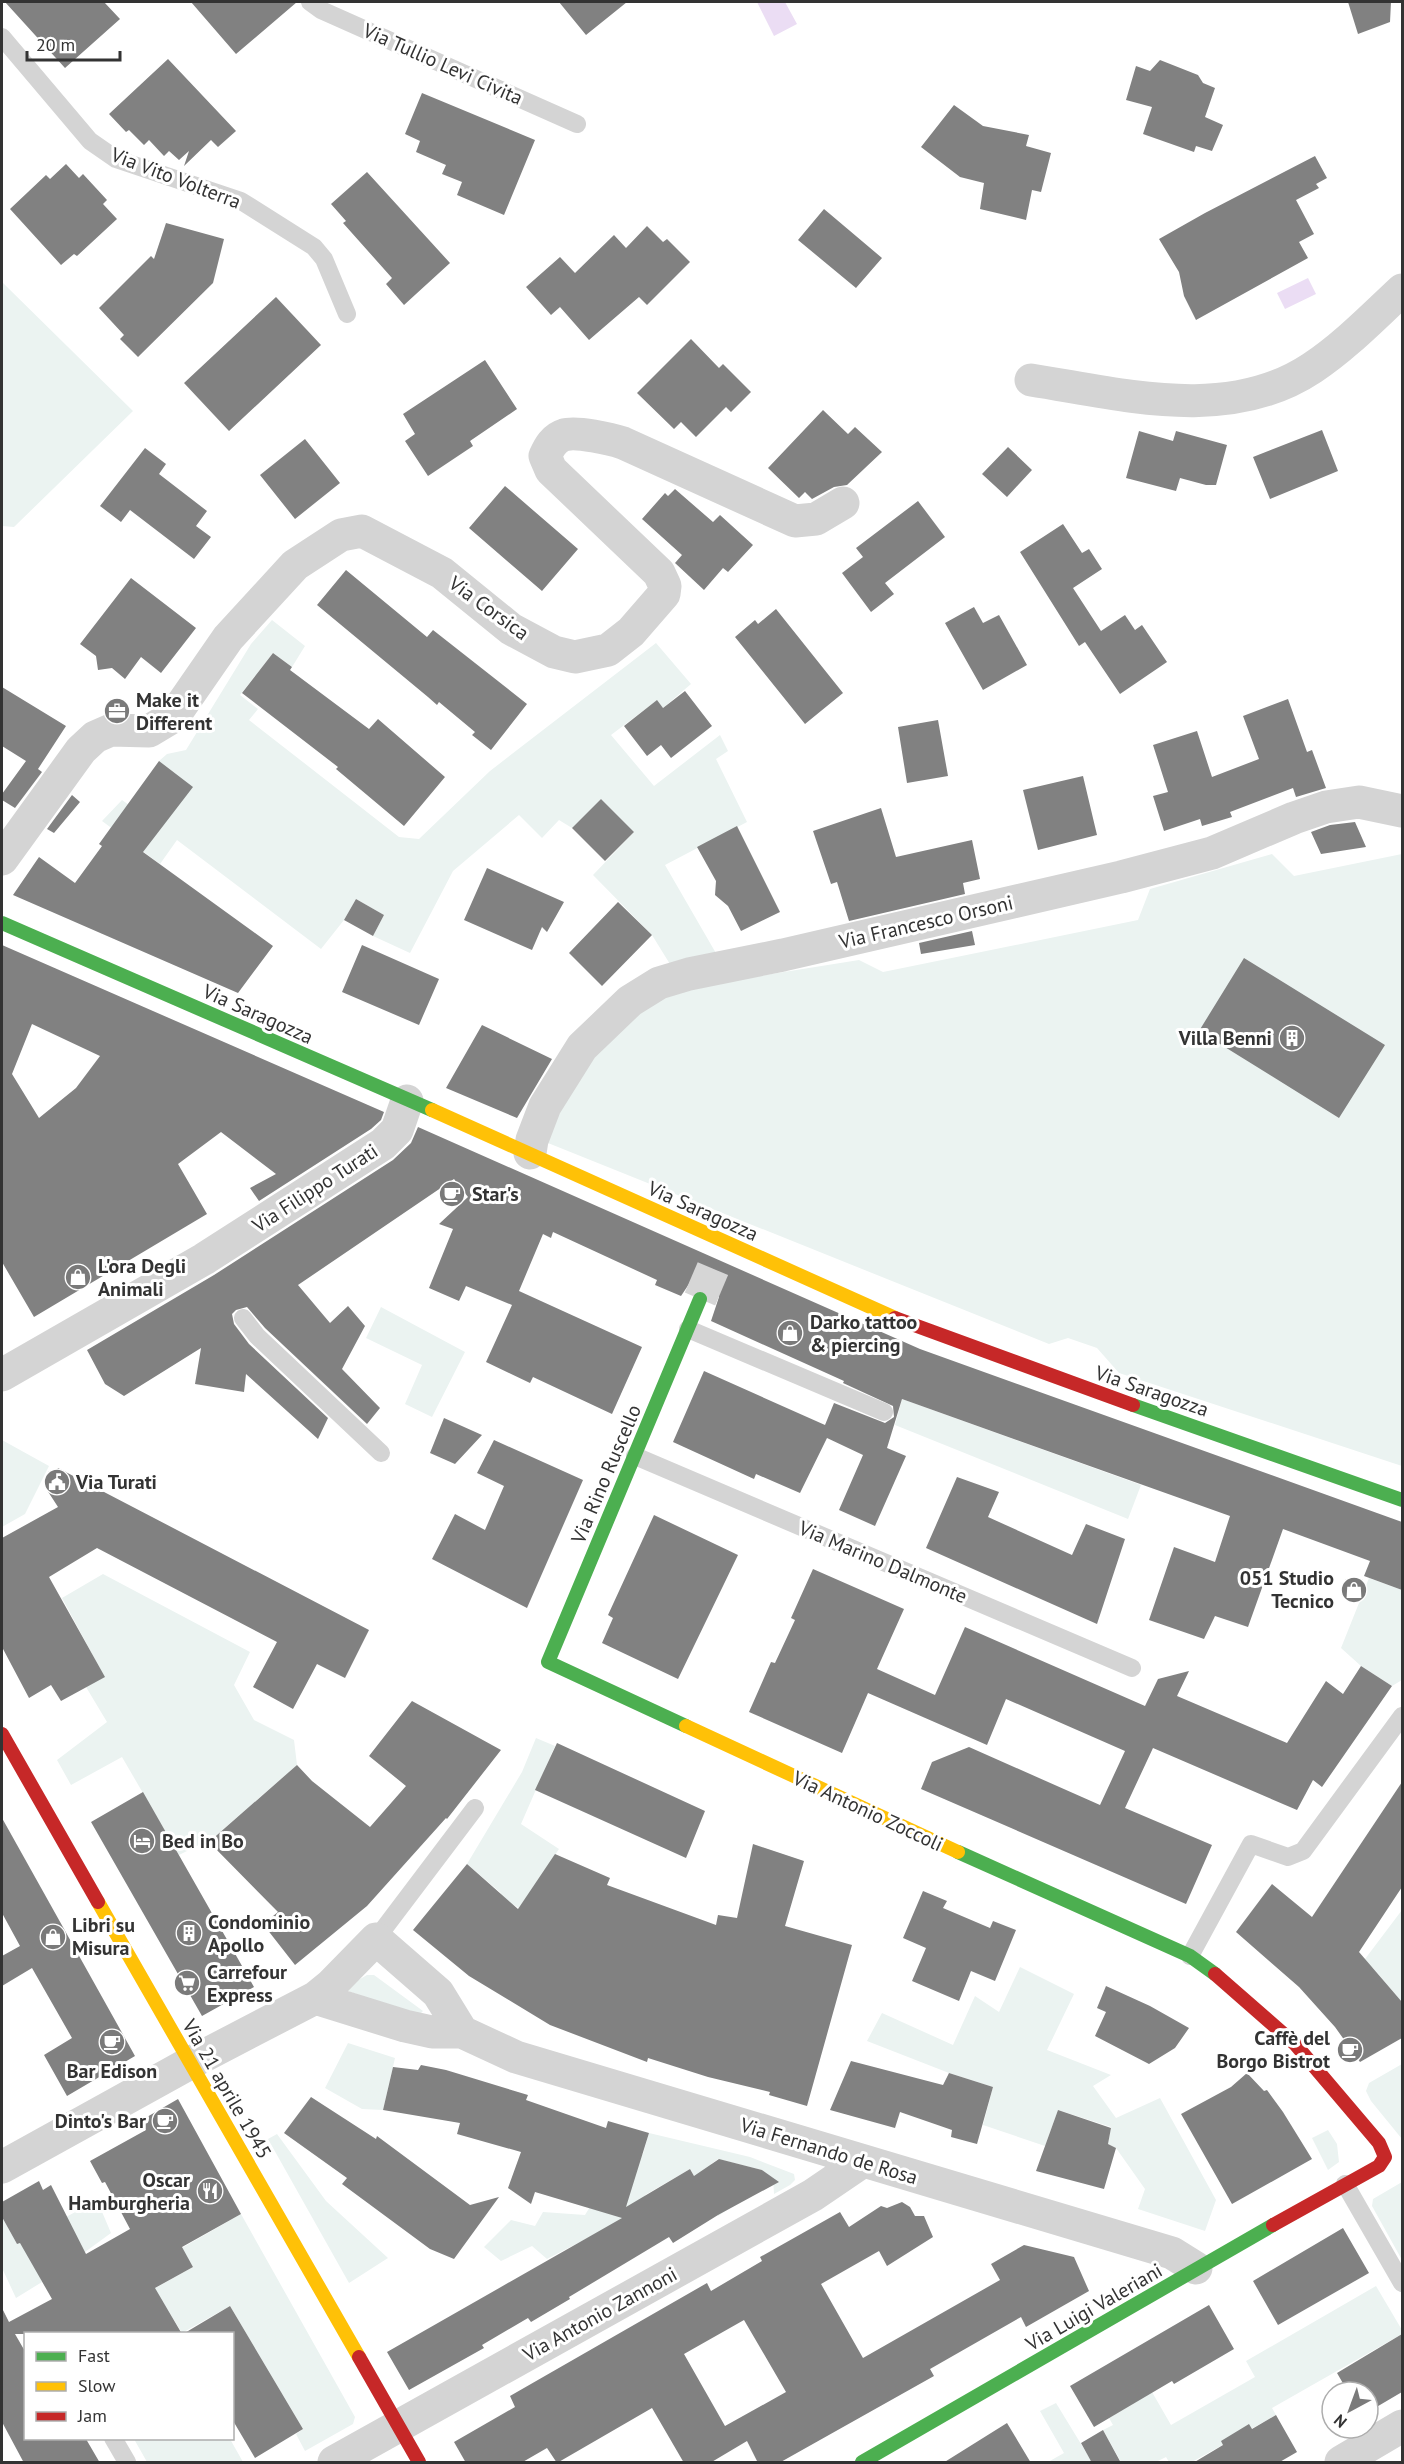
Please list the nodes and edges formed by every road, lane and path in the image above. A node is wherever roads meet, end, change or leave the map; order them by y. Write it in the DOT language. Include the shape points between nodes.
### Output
graph roads {
  1 [pos="310,2"];
  2 [pos="2,38"];
  3 [pos="577,124"];
  4 [pos="1402,290"];
  5 [pos="347,314"];
  6 [pos="1031,380"];
  7 [pos="843,503"];
  8 [pos="1402,812"];
  9 [pos="2,859"];
  10 [pos="2,923"];
  11 [pos="407,1101"];
  12 [pos="530,1154"];
  13 [pos="700,1299"];
  14 [pos="243,1318"];
  15 [pos="688,1329"];
  16 [pos="2,1375"];
  17 [pos="884,1412"];
  18 [pos="381,1453"];
  19 [pos="635,1456"];
  20 [pos="1402,1500"];
  21 [pos="548,1662"];
  22 [pos="1132,1668"];
  23 [pos="1402,1716"];
  24 [pos="2,1734"];
  25 [pos="475,1808"];
  26 [pos="376,1940"];
  27 [pos="1190,1956"];
  28 [pos="315,1998"];
  29 [pos="462,2032"];
  30 [pos="190,2063"];
  31 [pos="863,2162"];
  32 [pos="2,2167"];
  33 [pos="1344,2184"];
  34 [pos="1196,2268"];
  35 [pos="1402,2283"];
  36 [pos="399,2426"];
  37 [pos="1402,2426"];
  38 [pos="114,2440"];
  39 [pos="127,2463"];
  40 [pos="334,2463"];
  41 [pos="419,2463"];
  42 [pos="862,2463"];
  43 [pos="1341,2463"];
  1 -- 3 [label="lane, Via Tullio Levi Civita"];
  2 -- 5 [label="lane, Via Vito Volterra" via="90,141 116,159 241,201 314,247 324,259"];
  4 -- 6 [label="street" via="1338,349 1310,369 1269,389 1209,400 1168,402"];
  7 -- 9 [label="street, Via Corsica" via="816,519 795,521 623,443 565,434 551,443 545,456 550,470 647,560 665,586 664,594 631,632 608,650 574,657 554,652 511,629 442,573 362,531 341,535 294,565 228,638 174,716 149,731 111,730 95,737 81,750"];
  8 -- 12 [label="street, Via Francesco Orsoni" via="1359,802 1326,807 1212,854 1121,878 658,983 630,1001 582,1047 545,1106"];
  10 -- 11 [label="street, Via Saragozza"];
  11 -- 12 [label="street, Via Saragozza"];
  11 -- 16 [label="street, Via Filippo Turati" via="397,1130 383,1144 208,1265"];
  12 -- 20 [label="street, Via Saragozza" via="722,1246 915,1327"];
  13 -- 15 [label="street, Via Rino Ruscello"];
  14 -- 18 [label="lane" via="257,1336"];
  15 -- 17 [label="lane"];
  15 -- 19 [label="street, Via Rino Ruscello"];
  19 -- 21 [label="street, Via Rino Ruscello"];
  19 -- 22 [label="lane, Via Marino Dalmonte"];
  21 -- 27 [label="street, Via Antonio Zoccoli"];
  23 -- 27 [label="lane" via="1303,1851 1288,1857 1251,1844"];
  24 -- 30 [label="street, Via 21 aprile 1945"];
  25 -- 26 [label="lane"];
  26 -- 28 [label="street"];
  26 -- 29 [label="street" via="438,1993"];
  27 -- 33 [label="street, Via Antonio Zoccoli" via="1295,2044 1379,2143 1385,2157 1379,2166"];
  28 -- 29 [label="street, Via Fernando de Rosa" via="405,2026 432,2032"];
  28 -- 30 [label="street"];
  29 -- 31 [label="street, Via Fernando de Rosa" via="516,2057"];
  30 -- 32 [label="street"];
  30 -- 36 [label="street, Via 21 aprile 1945"];
  31 -- 34 [label="street, Via Fernando de Rosa" via="1172,2253"];
  31 -- 36 [label="street, Via Antonio Zannoni" via="813,2195"];
  33 -- 34 [label="street, Via Luigi Valeriani"];
  33 -- 35 [label="lane"];
  34 -- 42 [label="street, Via Luigi Valeriani"];
  36 -- 40 [label="street, Via Antonio Zannoni"];
  36 -- 41 [label="street, Via 21 aprile 1945"];
  37 -- 43 [label="street"];
  38 -- 39 [label="lane"];
}
